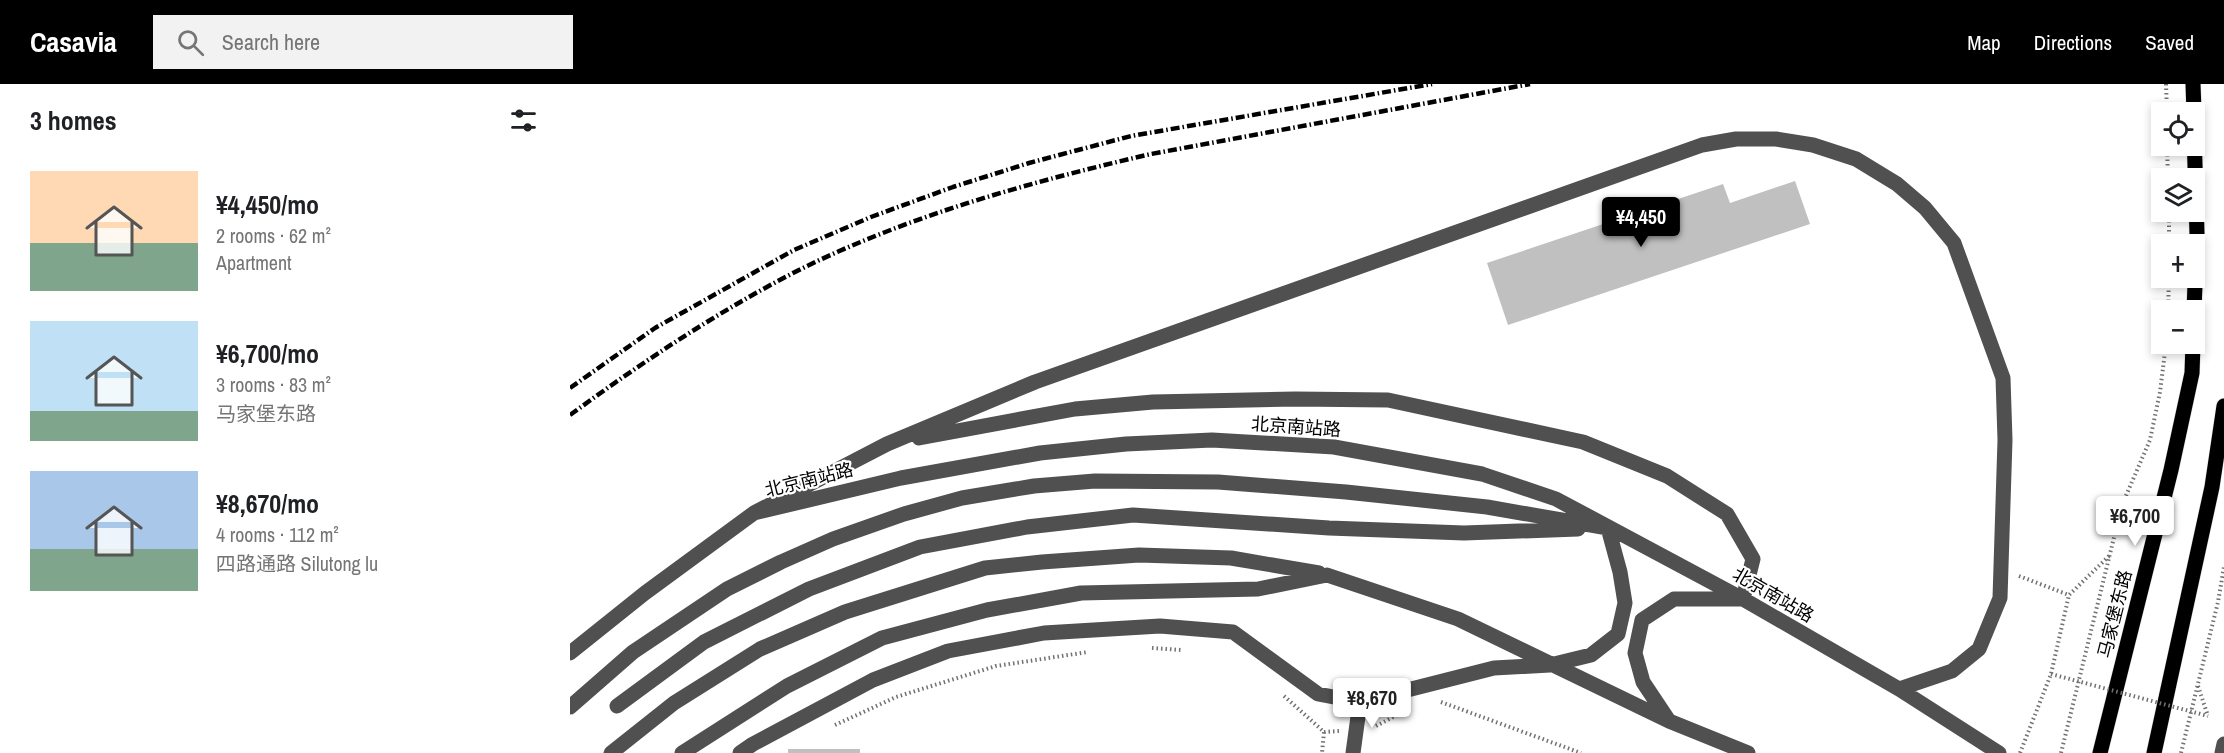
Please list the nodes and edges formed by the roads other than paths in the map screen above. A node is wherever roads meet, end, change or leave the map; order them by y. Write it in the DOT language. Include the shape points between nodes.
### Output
graph roads {
  1 [pos="2193,84"];
  2 [pos="2194,102"];
  3 [pos="2195,156"];
  4 [pos="2194,300"];
  5 [pos="2193,354"];
  6 [pos="2224,406"];
  7 [pos="887,444"];
  8 [pos="753,513"];
  9 [pos="1608,528"];
  10 [pos="1327,575"];
  11 [pos="1743,599"];
  12 [pos="570,653"];
  13 [pos="1550,665"];
  14 [pos="1899,689"];
  15 [pos="1360,702"];
  16 [pos="617,706"];
  17 [pos="570,707"];
  18 [pos="1668,721"];
  19 [pos="2224,744"];
  20 [pos="611,753"];
  21 [pos="682,753"];
  22 [pos="740,753"];
  23 [pos="1353,753"];
  24 [pos="1748,753"];
  25 [pos="1999,753"];
  26 [pos="2100,753"];
  27 [pos="2154,753"];
  28 [pos="2222,753"];
  1 -- 2 [label="main road"];
  3 -- 4 [label="main road"];
  5 -- 26 [label="main road, 马家堡东路" via="2171,470"];
  6 -- 27 [label="main road" via="2212,487"];
  7 -- 8 [label="street"];
  7 -- 11 [label="street" via="1075,409 1153,402 1388,400 1582,442 1667,476 1727,514 1753,559"];
  7 -- 14 [label="street" via="1035,382 1702,145 1736,139 1776,139 1813,145 1856,159 1889,179 1925,208 1954,243 2003,378 2000,598 1979,649 1952,671"];
  8 -- 9 [label="street, 北京南站路" via="901,478 1040,453 1212,440 1334,447 1482,474 1556,500"];
  8 -- 12 [label="street, 北京南站路"];
  9 -- 11 [label="street, 北京南站路"];
  9 -- 13 [label="street" via="1625,603 1618,634 1591,655"];
  9 -- 16 [label="street" via="1464,533 1133,515 1027,527 920,547 809,589 704,642"];
  9 -- 17 [label="street" via="1487,507 1218,482 1095,481 962,498 833,539 727,589 633,652"];
  10 -- 13 [label="street" via="1458,619"];
  10 -- 20 [label="street" via="1231,558 1139,555 985,568 845,612 760,649 674,703"];
  10 -- 21 [label="street" via="1258,589 1081,593 987,610 882,638 787,686"];
  11 -- 14 [label="street, 北京南站路"];
  11 -- 18 [label="street" via="1674,599 1642,620 1635,653 1643,682"];
  13 -- 15 [label="street" via="1494,668"];
  13 -- 18 [label="street"];
  14 -- 25 [label="street, 北京南站路"];
  15 -- 22 [label="street" via="1318,694 1233,632 1160,626 1044,633 948,651 873,680"];
  15 -- 23 [label="street"];
  18 -- 24 [label="street"];
  19 -- 28 [label="street"];
}
